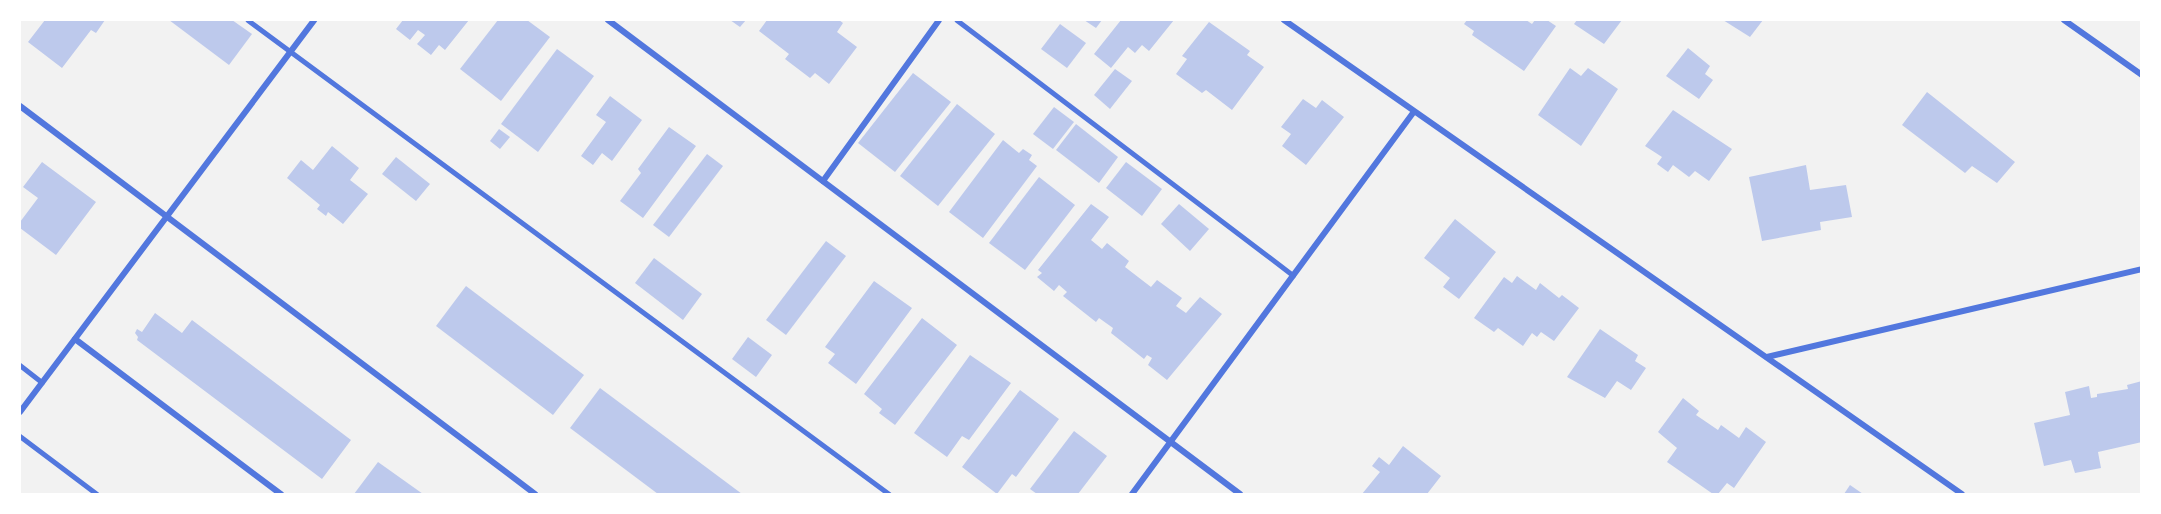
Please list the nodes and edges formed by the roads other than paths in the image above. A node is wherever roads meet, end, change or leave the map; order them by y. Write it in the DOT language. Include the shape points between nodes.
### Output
graph roads {
  1 [pos="248,20"];
  2 [pos="314,20"];
  3 [pos="608,20"];
  4 [pos="939,20"];
  5 [pos="957,20"];
  6 [pos="1284,20"];
  7 [pos="2064,20"];
  8 [pos="290,51"];
  9 [pos="2142,75"];
  10 [pos="20,106"];
  11 [pos="1414,112"];
  12 [pos="823,181"];
  13 [pos="165,216"];
  14 [pos="2142,268"];
  15 [pos="1293,275"];
  16 [pos="75,339"];
  17 [pos="1767,357"];
  18 [pos="20,365"];
  19 [pos="42,382"];
  20 [pos="20,412"];
  21 [pos="20,436"];
  22 [pos="1170,441"];
  23 [pos="97,495"];
  24 [pos="281,495"];
  25 [pos="535,495"];
  26 [pos="889,495"];
  27 [pos="1132,495"];
  28 [pos="1240,495"];
  29 [pos="1962,495"];
  1 -- 8 [label="lane"];
  2 -- 8 [label="street"];
  3 -- 12 [label="street"];
  4 -- 12 [label="street"];
  5 -- 15 [label="lane"];
  6 -- 11 [label="street"];
  7 -- 9 [label="street"];
  8 -- 13 [label="street"];
  8 -- 26 [label="lane"];
  10 -- 13 [label="street"];
  11 -- 15 [label="street"];
  11 -- 17 [label="street"];
  12 -- 22 [label="street"];
  13 -- 16 [label="street"];
  13 -- 25 [label="street"];
  14 -- 17 [label="street"];
  15 -- 22 [label="street"];
  16 -- 19 [label="street"];
  16 -- 24 [label="street"];
  17 -- 29 [label="street"];
  18 -- 19 [label="lane"];
  19 -- 20 [label="street"];
  21 -- 23 [label="lane"];
  22 -- 27 [label="street"];
  22 -- 28 [label="street"];
}
